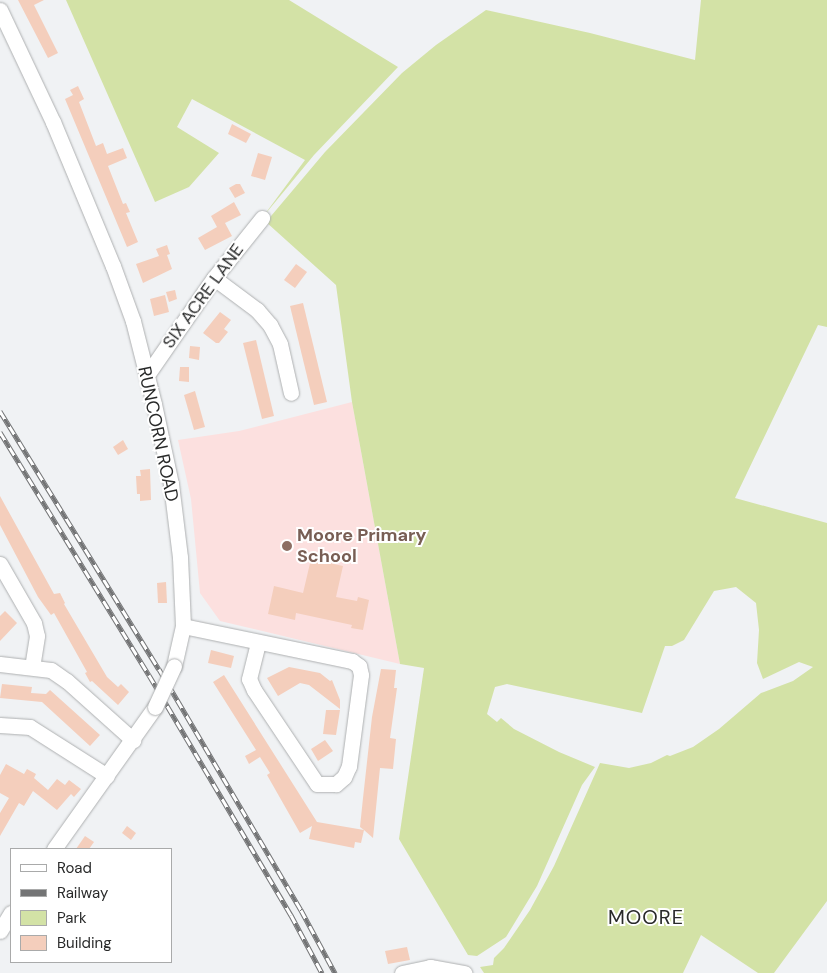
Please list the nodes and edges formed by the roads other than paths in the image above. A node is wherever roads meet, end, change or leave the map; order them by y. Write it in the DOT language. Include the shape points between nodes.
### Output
graph roads {
  1 [pos="0,10"];
  2 [pos="262,218"];
  3 [pos="214,278"];
  4 [pos="146,375"];
  5 [pos="291,393"];
  6 [pos="0,564"];
  7 [pos="183,626"];
  8 [pos="258,642"];
  9 [pos="0,664"];
  10 [pos="32,667"];
  11 [pos="0,725"];
  12 [pos="133,740"];
  13 [pos="107,776"];
  14 [pos="55,848"];
  15 [pos="10,915"];
  16 [pos="0,931"];
  17 [pos="402,973"];
  18 [pos="464,973"];
  1 -- 4 [label="street, RUNCORN ROAD" via="53,122 113,266 133,320"];
  2 -- 3 [label="street, SIX ACRE LANE"];
  3 -- 4 [label="street, SIX ACRE LANE"];
  3 -- 5 [label="street" via="257,310 270,326 280,344"];
  4 -- 7 [label="street, RUNCORN ROAD" via="172,492 180,557"];
  6 -- 10 [label="street" via="34,623 37,636"];
  7 -- 8 [label="street"];
  7 -- 12 [label="street, RUNCORN ROAD, bridge" via="174,666 155,707"];
  8 -- 8 [label="street" via="352,661 359,666 361,675 349,766 336,784 317,784 254,690 250,679"];
  9 -- 10 [label="street"];
  10 -- 12 [label="street" via="51,670 67,681"];
  11 -- 13 [label="street" via="30,727"];
  12 -- 13 [label="street, RUNCORN ROAD"];
  13 -- 14 [label="street, RUNCORN ROAD"];
  15 -- 16 [label="street"];
  17 -- 18 [label="street" via="430,967"];
}
